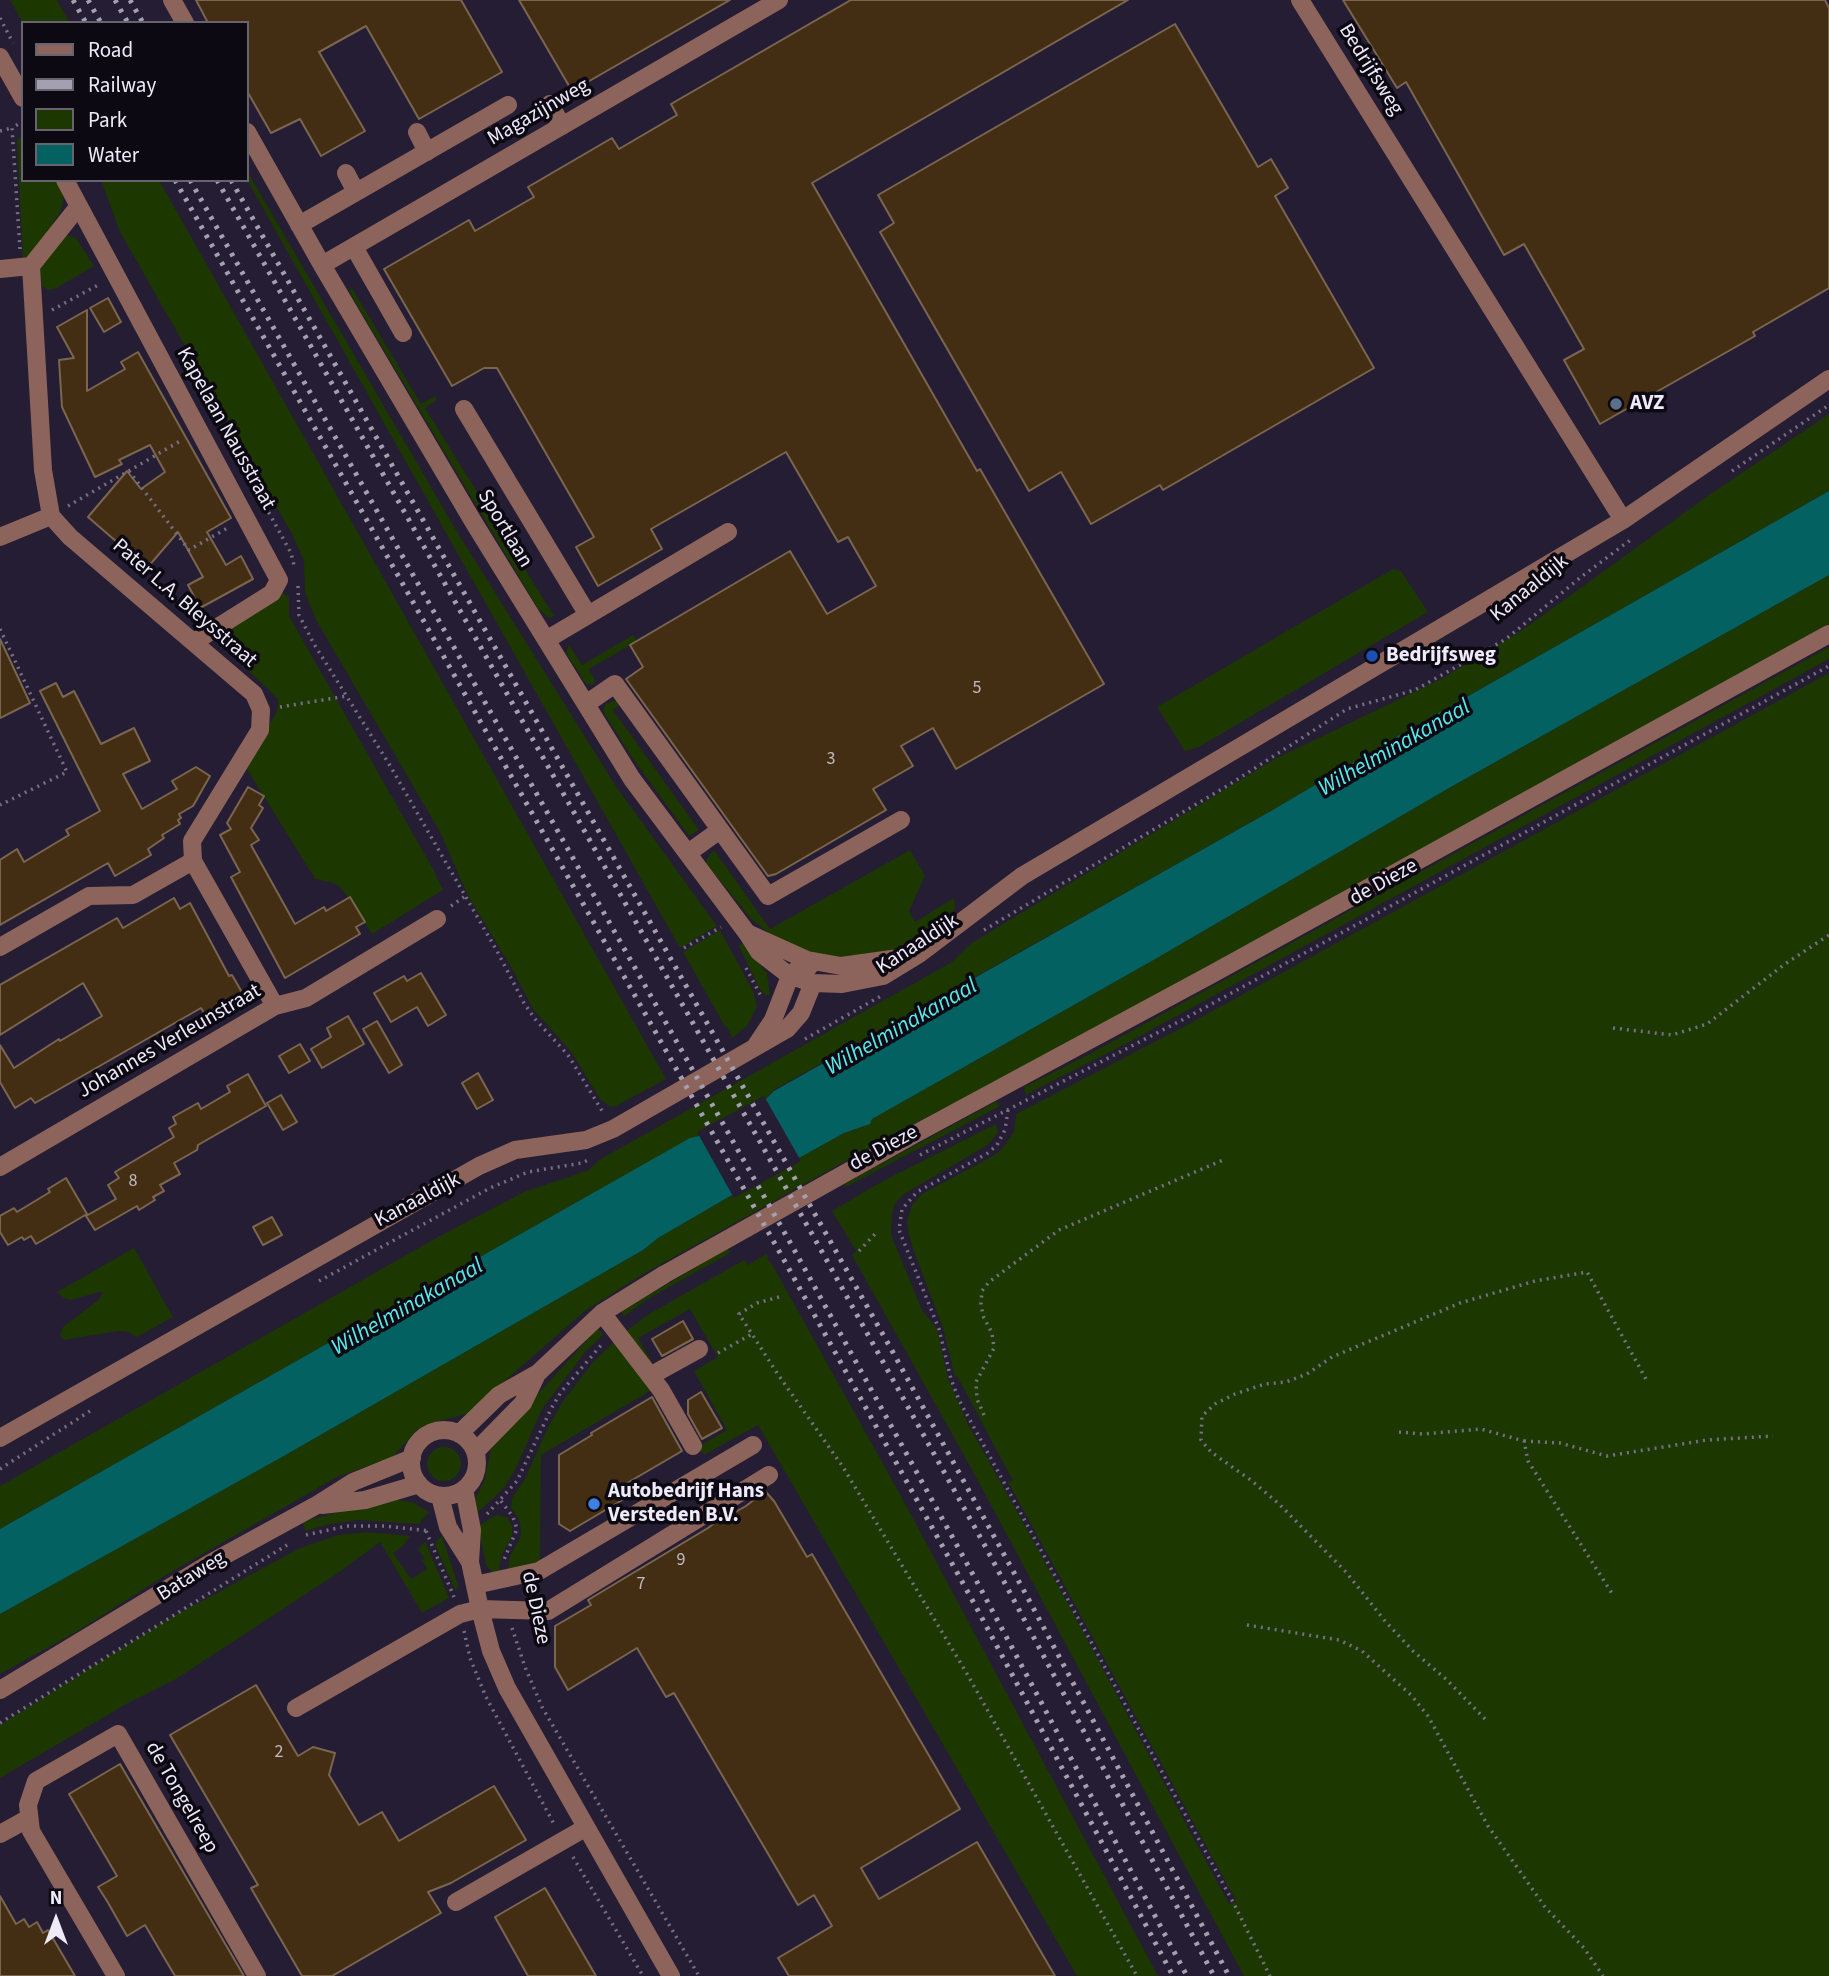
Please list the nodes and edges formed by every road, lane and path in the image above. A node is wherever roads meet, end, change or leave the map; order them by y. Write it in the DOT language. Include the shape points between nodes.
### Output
graph roads {
  1 [pos="172,0"];
  2 [pos="779,0"];
  3 [pos="1300,0"];
  4 [pos="0,18"];
  5 [pos="184,21"];
  6 [pos="17,50"];
  7 [pos="0,57"];
  8 [pos="21,94"];
  9 [pos="550,104"];
  10 [pos="508,105"];
  11 [pos="21,122"];
  12 [pos="562,125"];
  13 [pos="12,128"];
  14 [pos="0,131"];
  15 [pos="417,132"];
  16 [pos="248,134"];
  17 [pos="427,152"];
  18 [pos="346,173"];
  19 [pos="66,182"];
  20 [pos="356,192"];
  21 [pos="78,207"];
  22 [pos="299,225"];
  23 [pos="354,247"];
  24 [pos="322,265"];
  25 [pos="26,267"];
  26 [pos="0,269"];
  27 [pos="116,276"];
  28 [pos="34,320"];
  29 [pos="403,333"];
  30 [pos="1829,379"];
  31 [pos="205,397"];
  32 [pos="1829,405"];
  33 [pos="464,409"];
  34 [pos="200,430"];
  35 [pos="128,471"];
  36 [pos="1727,474"];
  37 [pos="51,516"];
  38 [pos="247,517"];
  39 [pos="1623,520"];
  40 [pos="728,532"];
  41 [pos="1636,536"];
  42 [pos="0,537"];
  43 [pos="294,565"];
  44 [pos="298,578"];
  45 [pos="588,615"];
  46 [pos="0,629"];
  47 [pos="1829,634"];
  48 [pos="546,640"];
  49 [pos="194,642"];
  50 [pos="1829,666"];
  51 [pos="347,696"];
  52 [pos="586,704"];
  53 [pos="261,710"];
  54 [pos="0,805"];
  55 [pos="901,820"];
  56 [pos="720,830"];
  57 [pos="688,853"];
  58 [pos="193,861"];
  59 [pos="437,919"];
  60 [pos="714,931"];
  61 [pos="981,932"];
  62 [pos="747,933"];
  63 [pos="1829,935"];
  64 [pos="0,947"];
  65 [pos="684,948"];
  66 [pos="919,954"];
  67 [pos="807,960"];
  68 [pos="790,976"];
  69 [pos="813,983"];
  70 [pos="886,994"];
  71 [pos="275,1006"];
  72 [pos="1613,1028"];
  73 [pos="803,1040"];
  74 [pos="752,1050"];
  75 [pos="1009,1109"];
  76 [pos="605,1116"];
  77 [pos="918,1156"];
  78 [pos="592,1158"];
  79 [pos="1223,1160"];
  80 [pos="0,1167"];
  81 [pos="875,1234"];
  82 [pos="859,1251"];
  83 [pos="318,1281"];
  84 [pos="779,1297"];
  85 [pos="602,1313"];
  86 [pos="616,1331"];
  87 [pos="752,1334"];
  88 [pos="708,1351"];
  89 [pos="538,1373"];
  90 [pos="650,1376"];
  91 [pos="1647,1381"];
  92 [pos="90,1411"];
  93 [pos="984,1415"];
  94 [pos="1399,1432"];
  95 [pos="458,1434"];
  96 [pos="1773,1436"];
  97 [pos="0,1438"];
  98 [pos="1524,1441"];
  99 [pos="753,1445"];
  100 [pos="693,1446"];
  101 [pos="475,1452"];
  102 [pos="412,1458"];
  103 [pos="0,1469"];
  104 [pos="769,1475"];
  105 [pos="419,1484"];
  106 [pos="464,1489"];
  107 [pos="440,1496"];
  108 [pos="315,1506"];
  109 [pos="426,1531"];
  110 [pos="303,1535"];
  111 [pos="291,1543"];
  112 [pos="470,1562"];
  113 [pos="504,1579"];
  114 [pos="475,1586"];
  115 [pos="1614,1595"];
  116 [pos="480,1609"];
  117 [pos="508,1609"];
  118 [pos="1247,1625"];
  119 [pos="0,1690"];
  120 [pos="296,1708"];
  121 [pos="1485,1719"];
  122 [pos="0,1723"];
  123 [pos="29,1818"];
  124 [pos="585,1828"];
  125 [pos="0,1834"];
  126 [pos="456,1902"];
  127 [pos="116,1976"];
  128 [pos="257,1976"];
  129 [pos="671,1976"];
  130 [pos="699,1976"];
  131 [pos="1137,1976"];
  132 [pos="1270,1976"];
  133 [pos="1603,1976"];
  1 -- 5 [label="street"];
  2 -- 12 [label="street, Magazijnweg"];
  3 -- 39 [label="street, Bedrijfsweg"];
  4 -- 6 [label="path"];
  7 -- 8 [label="street"];
  9 -- 12 [label="street"];
  10 -- 17 [label="street"];
  11 -- 13 [label="path"];
  12 -- 23 [label="street, Magazijnweg"];
  13 -- 14 [label="path"];
  13 -- 25 [label="path"];
  15 -- 17 [label="street"];
  16 -- 22 [label="street, Sportlaan"];
  17 -- 20 [label="street"];
  18 -- 20 [label="street"];
  19 -- 21 [label="street, Kapelaan Nausstraat"];
  20 -- 22 [label="street"];
  21 -- 25 [label="street"];
  21 -- 27 [label="street, Kapelaan Nausstraat"];
  22 -- 24 [label="street, Sportlaan"];
  23 -- 24 [label="street, Magazijnweg"];
  23 -- 29 [label="street"];
  24 -- 48 [label="street, Sportlaan"];
  25 -- 26 [label="street"];
  25 -- 28 [label="street"];
  27 -- 28 [label="path"];
  27 -- 34 [label="street, Kapelaan Nausstraat"];
  28 -- 37 [label="street" via="43,470"];
  30 -- 39 [label="street, Kanaaldijk"];
  31 -- 43 [label="path"];
  32 -- 36 [label="path"];
  33 -- 45 [label="street"];
  34 -- 35 [label="path"];
  34 -- 38 [label="street, Kapelaan Nausstraat"];
  35 -- 37 [label="path"];
  35 -- 38 [label="path" via="188,550"];
  37 -- 42 [label="street"];
  37 -- 49 [label="street, Pater L.A. Bleysstraat"];
  38 -- 49 [label="street, Kapelaan Nausstraat" via="279,580 272,593"];
  39 -- 66 [label="street, Kanaaldijk" via="1022,876"];
  40 -- 45 [label="street"];
  41 -- 61 [label="path, Kanaaldijk" via="1506,639 1415,690 1348,709"];
  44 -- 51 [label="path" via="299,615"];
  45 -- 48 [label="street"];
  46 -- 54 [label="path" via="67,772"];
  47 -- 85 [label="street, de Dieze" via="915,1134"];
  48 -- 52 [label="street, Sportlaan"];
  49 -- 53 [label="street, Pater L.A. Bleysstraat" via="254,694"];
  50 -- 75 [label="path, de Dieze" via="1184,1019"];
  51 -- 53 [label="path"];
  51 -- 76 [label="path" via="524,1003 568,1055"];
  52 -- 56 [label="street" via="615,684"];
  52 -- 57 [label="street, Sportlaan" via="632,779"];
  53 -- 58 [label="street" via="260,730 191,841"];
  55 -- 56 [label="street" via="768,896"];
  56 -- 57 [label="street"];
  57 -- 62 [label="street, Sportlaan"];
  58 -- 64 [label="street" via="133,895 89,896"];
  58 -- 71 [label="street"];
  59 -- 71 [label="street, Johannes Verleunstraat" via="306,998"];
  60 -- 65 [label="path"];
  62 -- 67 [label="street, Sportlaan"];
  62 -- 68 [label="street, Sportlaan" via="759,952"];
  63 -- 72 [label="path" via="1707,1024 1672,1035"];
  66 -- 67 [label="street, Kanaaldijk" via="841,966"];
  66 -- 69 [label="street, Kanaaldijk" via="883,976 842,984"];
  67 -- 68 [label="street, Kanaaldijk"];
  67 -- 69 [label="street"];
  68 -- 69 [label="street, Kanaaldijk"];
  68 -- 74 [label="street, Kanaaldijk" via="773,1020"];
  69 -- 74 [label="street, Kanaaldijk" via="801,1013 787,1030"];
  70 -- 73 [label="path, Kanaaldijk"];
  71 -- 80 [label="street, Johannes Verleunstraat"];
  74 -- 97 [label="street, Kanaaldijk" via="613,1129 586,1140 514,1150 479,1166"];
  75 -- 77 [label="path, de Dieze"];
  75 -- 132 [label="path" via="997,1145 917,1192 902,1209 899,1230 939,1329 959,1400"];
  78 -- 83 [label="path, Kanaaldijk" via="528,1172 490,1188"];
  79 -- 93 [label="path" via="1059,1230 989,1282 981,1303 994,1348 975,1382"];
  81 -- 82 [label="path"];
  84 -- 87 [label="path" via="739,1314"];
  85 -- 86 [label="street"];
  85 -- 89 [label="street, de Dieze"];
  86 -- 90 [label="street"];
  86 -- 113 [label="path, de Dieze" via="561,1392 517,1481 501,1501 517,1529 506,1552"];
  87 -- 88 [label="path"];
  87 -- 131 [label="path" via="843,1467 966,1672"];
  88 -- 90 [label="street"];
  89 -- 95 [label="street, de Dieze" via="499,1395"];
  89 -- 101 [label="street, de Dieze" via="523,1403"];
  90 -- 100 [label="street"];
  91 -- 121 [label="path" via="1587,1272 1535,1281 1460,1303 1332,1357 1307,1374 1235,1394 1202,1416 1201,1440 1211,1452 1279,1504 1346,1572 1413,1651"];
  92 -- 103 [label="path"];
  94 -- 98 [label="path" via="1480,1429"];
  95 -- 101 [label="street"];
  95 -- 102 [label="street" via="429,1434"];
  96 -- 98 [label="path" via="1707,1440 1607,1456 1560,1443"];
  98 -- 115 [label="path" via="1528,1461"];
  99 -- 113 [label="street" via="539,1572"];
  101 -- 106 [label="street" via="474,1477"];
  102 -- 105 [label="street"];
  102 -- 108 [label="street, Bataweg" via="352,1482"];
  104 -- 117 [label="street" via="548,1611"];
  105 -- 107 [label="street"];
  105 -- 108 [label="street, Bataweg" via="365,1500"];
  106 -- 107 [label="street"];
  106 -- 112 [label="street" via="472,1530"];
  107 -- 112 [label="street" via="448,1527"];
  108 -- 119 [label="street, Bataweg" via="207,1565"];
  109 -- 110 [label="path" via="347,1527"];
  111 -- 122 [label="path, Bataweg"];
  112 -- 114 [label="street"];
  113 -- 114 [label="street"];
  114 -- 116 [label="street"];
  116 -- 117 [label="street"];
  116 -- 120 [label="street" via="433,1628"];
  116 -- 124 [label="street" via="507,1689"];
  117 -- 130 [label="path, de Dieze" via="542,1707"];
  118 -- 133 [label="path" via="1339,1640 1362,1651 1411,1695 1428,1716 1488,1826 1545,1907"];
  123 -- 125 [label="street"];
  123 -- 127 [label="street" via="31,1831"];
  123 -- 128 [label="street, de Tongelreep" via="36,1781 118,1734"];
  124 -- 126 [label="street"];
  124 -- 129 [label="street"];
}
